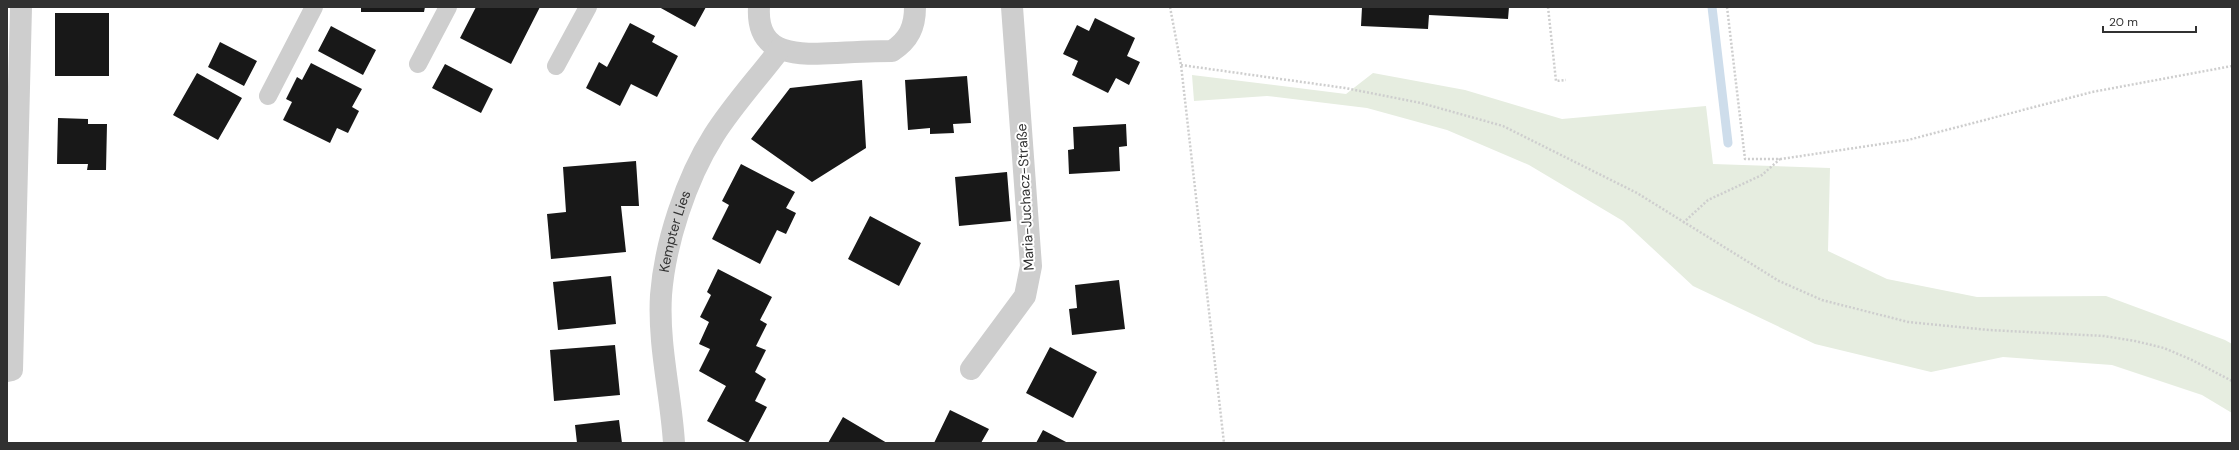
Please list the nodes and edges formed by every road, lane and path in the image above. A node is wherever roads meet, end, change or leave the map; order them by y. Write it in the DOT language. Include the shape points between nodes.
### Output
graph roads {
  1 [pos="21,7"];
  2 [pos="314,7"];
  3 [pos="448,7"];
  4 [pos="588,7"];
  5 [pos="759,7"];
  6 [pos="916,7"];
  7 [pos="1012,7"];
  8 [pos="1170,7"];
  9 [pos="1548,7"];
  10 [pos="1727,7"];
  11 [pos="780,49"];
  12 [pos="418,64"];
  13 [pos="1181,65"];
  14 [pos="556,66"];
  15 [pos="2232,66"];
  16 [pos="1566,80"];
  17 [pos="268,96"];
  18 [pos="1781,159"];
  19 [pos="1683,223"];
  20 [pos="12,226"];
  21 [pos="971,369"];
  22 [pos="7,371"];
  23 [pos="2232,381"];
  24 [pos="674,443"];
  25 [pos="1224,443"];
  1 -- 20 [label="street"];
  2 -- 17 [label="lane"];
  3 -- 12 [label="lane"];
  4 -- 14 [label="lane"];
  5 -- 11 [label="street" via="758,16 763,31"];
  6 -- 11 [label="street" via="910,33 892,50 802,55"];
  7 -- 21 [label="street, Maria-Juchacz-Straße" via="1031,266 1025,296"];
  8 -- 13 [label="path"];
  9 -- 16 [label="path" via="1556,81"];
  10 -- 18 [label="path" via="1745,159"];
  11 -- 24 [label="street, Kempter Lies" via="714,136 690,181 673,234 661,295 662,340"];
  13 -- 19 [label="path" via="1345,88 1421,103 1503,126 1637,193"];
  13 -- 25 [label="path"];
  15 -- 18 [label="path" via="2092,92 1908,140"];
  18 -- 19 [label="path" via="1762,175 1708,200"];
  19 -- 23 [label="path" via="1779,281 1822,300 1908,322 1989,330 2104,336 2135,341 2178,354"];
  20 -- 22 [label="street" via="12,370"];
}
